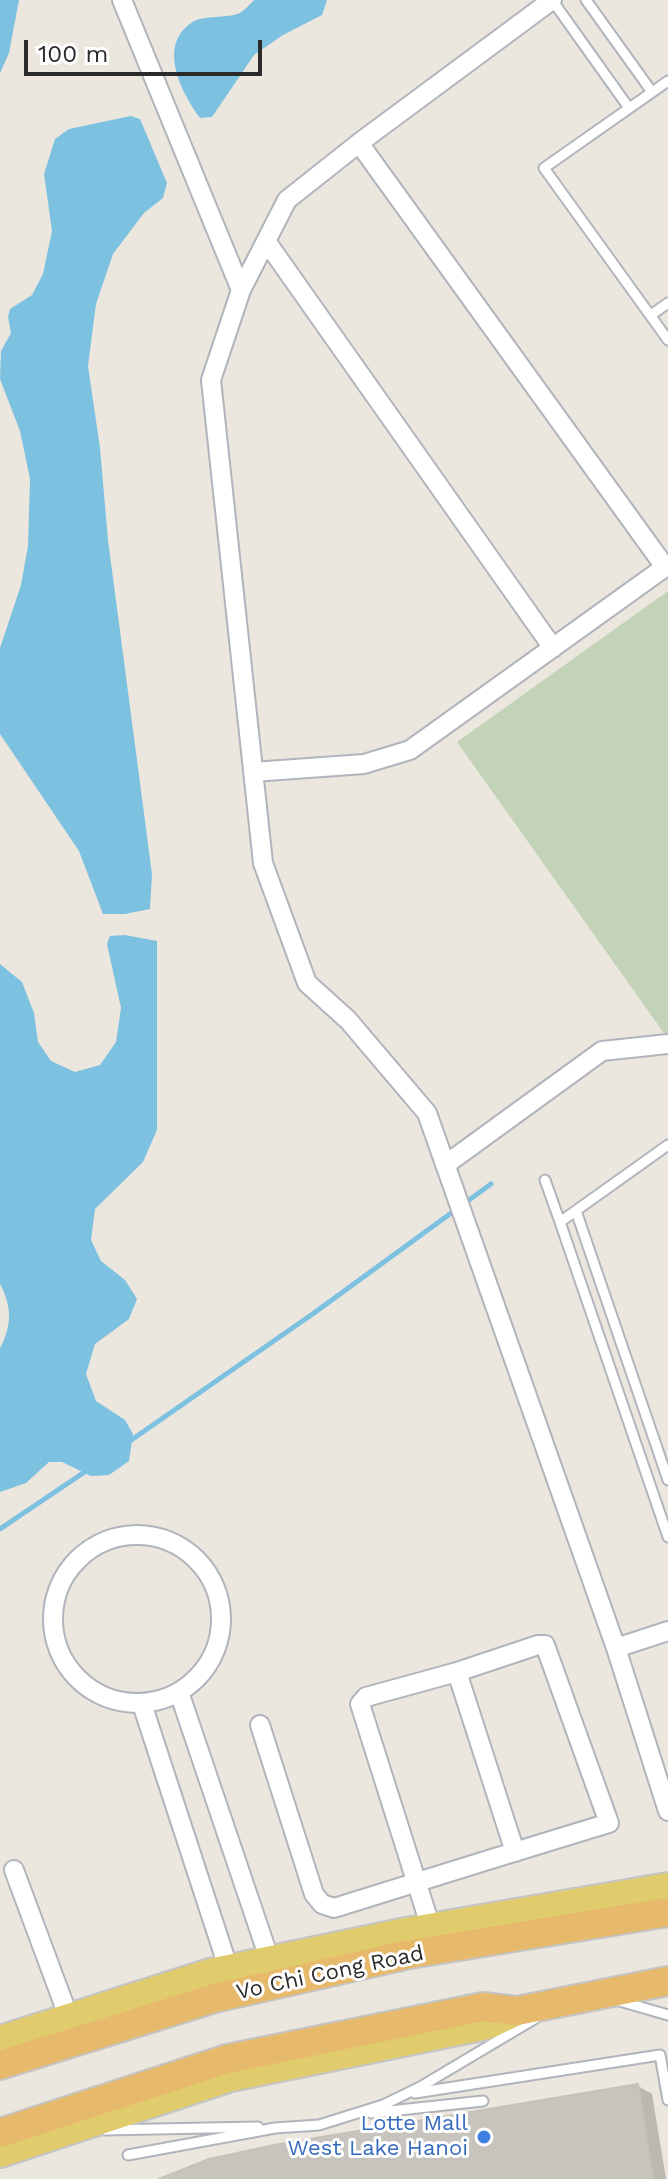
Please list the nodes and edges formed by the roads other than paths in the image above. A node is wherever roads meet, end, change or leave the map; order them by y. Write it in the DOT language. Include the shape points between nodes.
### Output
graph roads {
  1 [pos="122,0"];
  2 [pos="552,0"];
  3 [pos="586,0"];
  4 [pos="668,81"];
  5 [pos="652,92"];
  6 [pos="629,108"];
  7 [pos="359,143"];
  8 [pos="266,241"];
  9 [pos="241,290"];
  10 [pos="668,303"];
  11 [pos="651,315"];
  12 [pos="668,340"];
  13 [pos="666,566"];
  14 [pos="553,648"];
  15 [pos="253,772"];
  16 [pos="668,1044"];
  17 [pos="668,1145"];
  18 [pos="445,1165"];
  19 [pos="545,1180"];
  20 [pos="576,1211"];
  21 [pos="560,1222"];
  22 [pos="630,1369"];
  23 [pos="612,1375"];
  24 [pos="668,1480"];
  25 [pos="668,1537"];
  26 [pos="668,1631"];
  27 [pos="616,1648"];
  28 [pos="457,1672"];
  29 [pos="179,1692"];
  30 [pos="142,1704"];
  31 [pos="260,1725"];
  32 [pos="668,1811"];
  33 [pos="515,1852"];
  34 [pos="14,1870"];
  35 [pos="418,1882"];
  36 [pos="668,1887"];
  37 [pos="668,1912"];
  38 [pos="431,1928"];
  39 [pos="270,1961"];
  40 [pos="229,1970"];
  41 [pos="668,1981"];
  42 [pos="598,1995"];
  43 [pos="565,2001"];
  44 [pos="517,2011"];
  45 [pos="668,2015"];
  46 [pos="69,2018"];
  47 [pos="0,2040"];
  48 [pos="0,2065"];
  49 [pos="403,2095"];
  50 [pos="668,2100"];
  51 [pos="483,2101"];
  52 [pos="352,2115"];
  53 [pos="275,2128"];
  54 [pos="65,2130"];
  55 [pos="0,2133"];
  56 [pos="0,2153"];
  57 [pos="128,2155"];
  1 -- 9 [label="street"];
  2 -- 6 [label="lane"];
  2 -- 7 [label="street"];
  3 -- 5 [label="lane"];
  4 -- 5 [label="lane"];
  5 -- 6 [label="lane"];
  6 -- 11 [label="lane" via="544,168"];
  7 -- 8 [label="street" via="287,200"];
  7 -- 13 [label="street"];
  8 -- 9 [label="street"];
  8 -- 14 [label="street"];
  9 -- 15 [label="street" via="211,380"];
  10 -- 11 [label="lane"];
  11 -- 12 [label="lane"];
  13 -- 14 [label="street"];
  14 -- 15 [label="street" via="410,750 364,764"];
  15 -- 18 [label="street" via="263,863 307,983 348,1020 427,1113"];
  16 -- 18 [label="street" via="602,1051"];
  17 -- 20 [label="lane"];
  18 -- 27 [label="street"];
  19 -- 21 [label="lane"];
  20 -- 21 [label="lane"];
  20 -- 22 [label="lane"];
  21 -- 23 [label="lane"];
  22 -- 23 [label="lane"];
  22 -- 24 [label="lane"];
  23 -- 25 [label="lane"];
  26 -- 27 [label="street"];
  27 -- 32 [label="street"];
  28 -- 33 [label="street"];
  28 -- 33 [label="street" via="545,1645 609,1823"];
  28 -- 35 [label="street" via="366,1697 360,1704"];
  29 -- 30 [label="street"];
  29 -- 30 [label="street" via="209,1665 220,1639 221,1610 213,1582 196,1558 172,1542 143,1534 114,1537 88,1549 56,1591 56,1644 67,1669 86,1688 110,1700"];
  29 -- 39 [label="street"];
  30 -- 40 [label="street"];
  31 -- 35 [label="street" via="314,1894 322,1904 334,1908"];
  33 -- 35 [label="street"];
  34 -- 46 [label="street"];
  35 -- 38 [label="street"];
  36 -- 38 [label="main road, Vo Chi Cong Road"];
  37 -- 48 [label="highway, Vo Chi Cong Road" via="410,1954 215,1998"];
  38 -- 39 [label="main road, Vo Chi Cong Road"];
  39 -- 40 [label="main road, Vo Chi Cong Road"];
  40 -- 46 [label="main road, Vo Chi Cong Road"];
  41 -- 42 [label="highway"];
  42 -- 43 [label="highway"];
  42 -- 45 [label="lane"];
  43 -- 44 [label="highway"];
  43 -- 49 [label="lane"];
  44 -- 54 [label="main road" via="487,2025 231,2077"];
  44 -- 55 [label="highway" via="483,2007 227,2059"];
  46 -- 47 [label="main road, Vo Chi Cong Road"];
  49 -- 50 [label="lane" via="660,2055"];
  49 -- 52 [label="lane"];
  51 -- 52 [label="lane"];
  52 -- 53 [label="lane" via="319,2125"];
  53 -- 54 [label="lane"];
  53 -- 57 [label="lane"];
  54 -- 56 [label="main road"];
}
